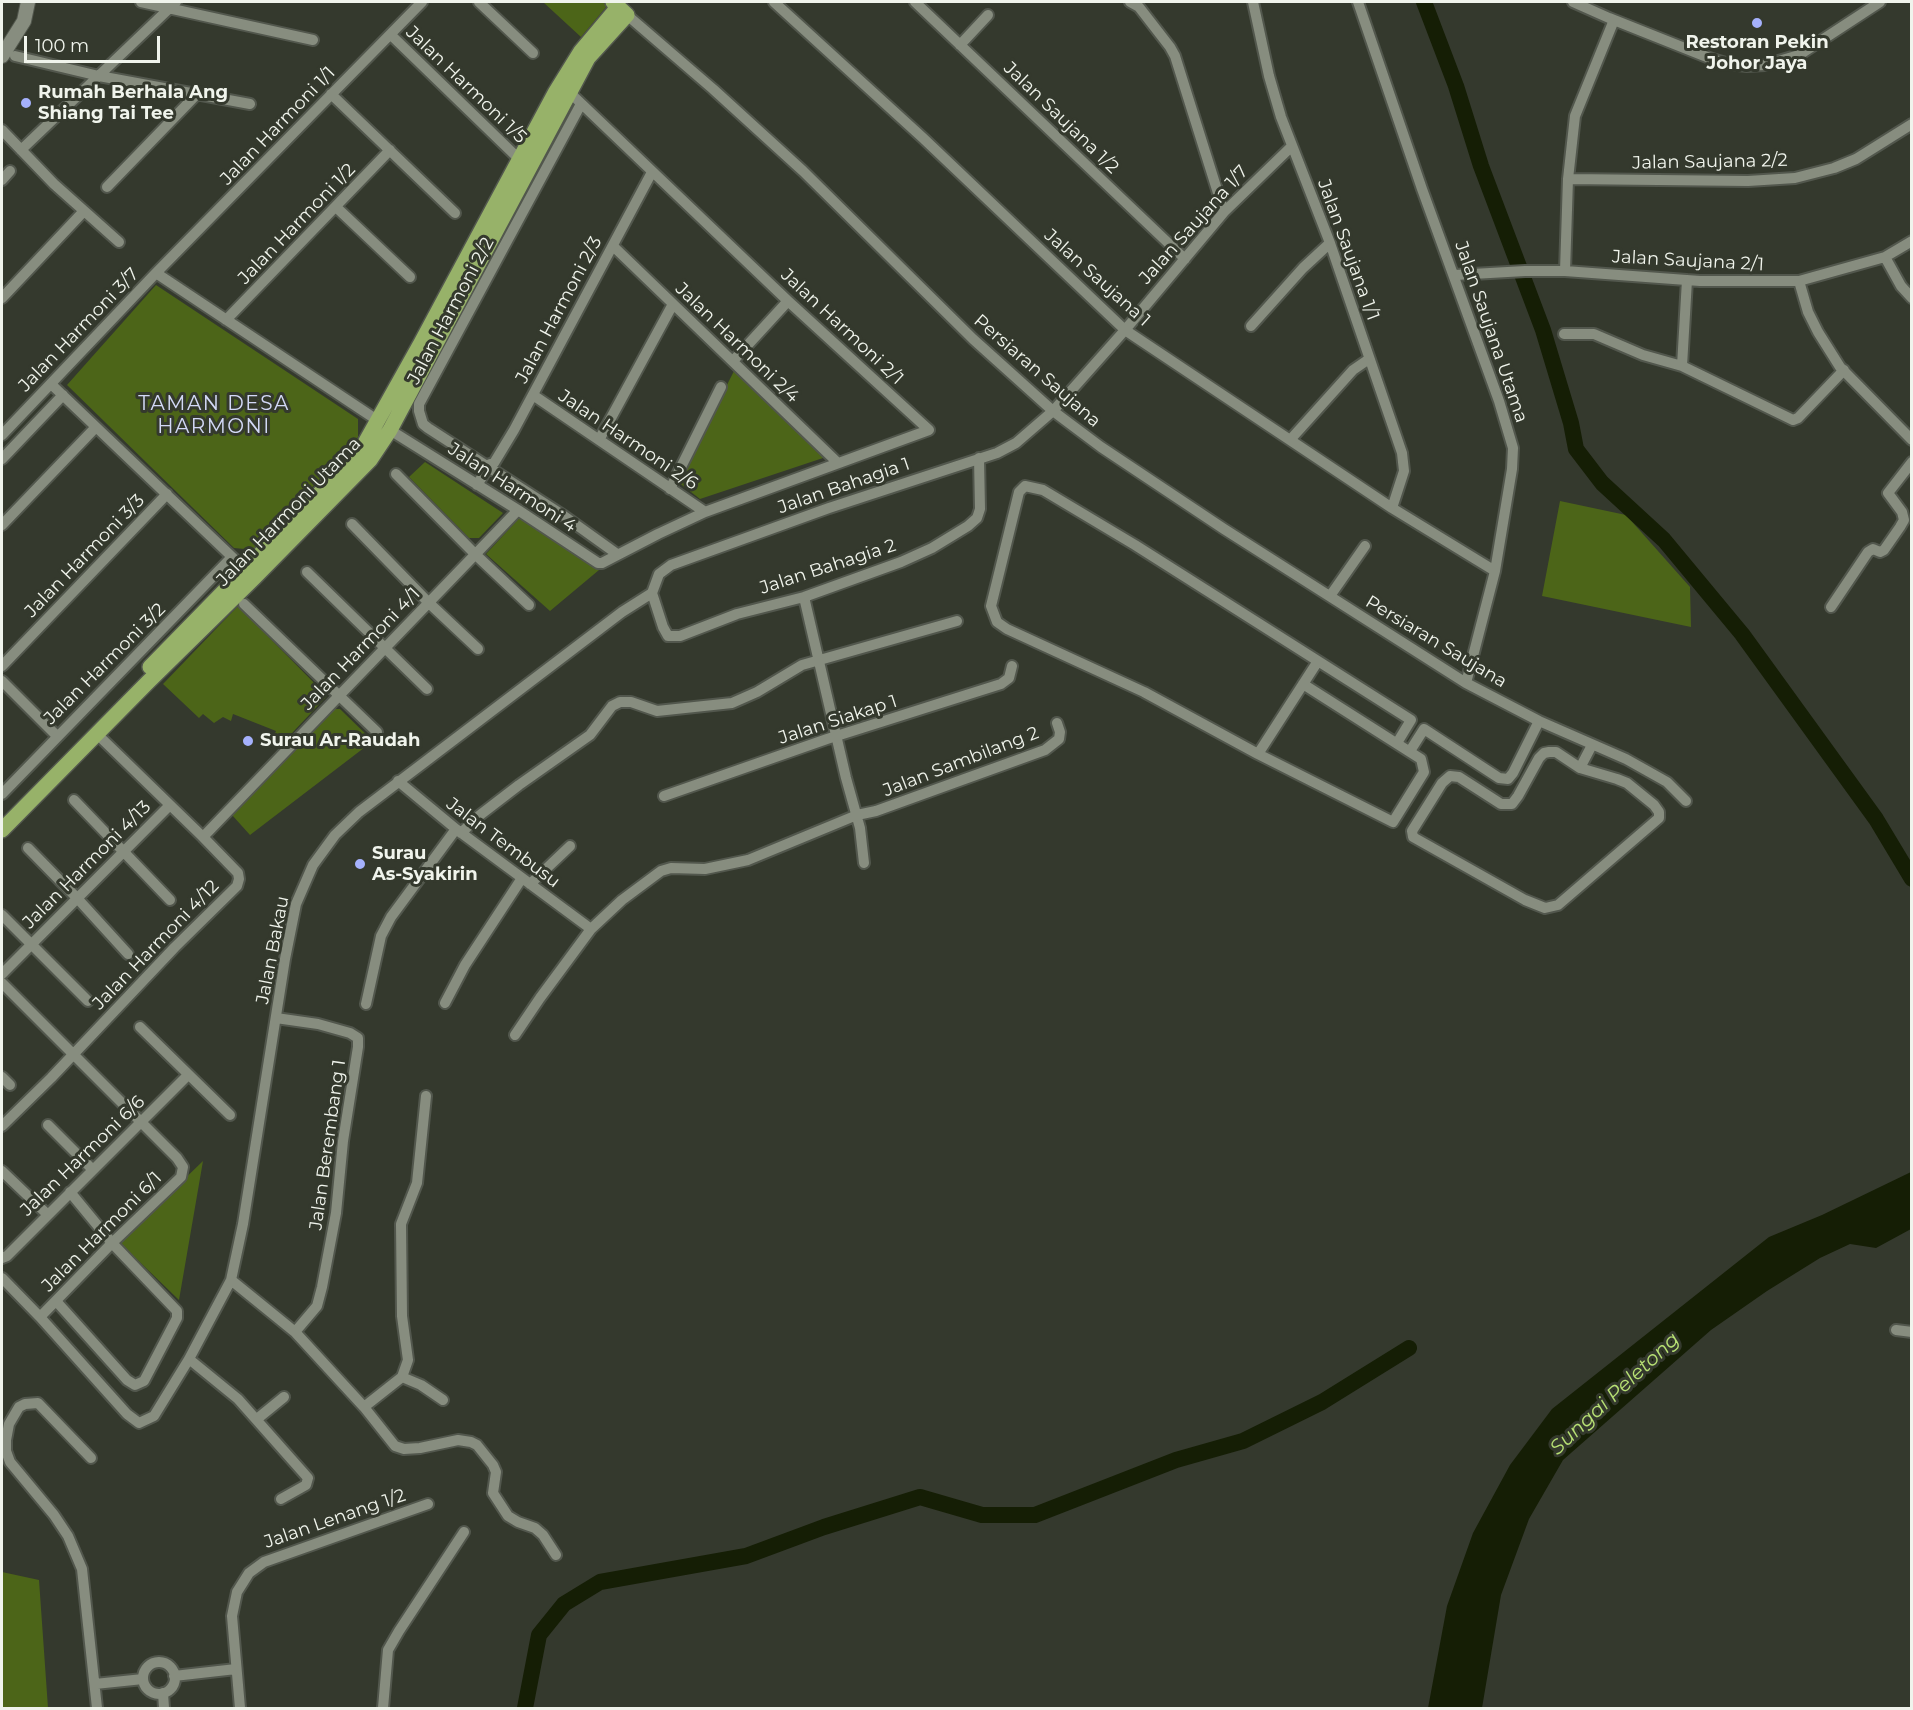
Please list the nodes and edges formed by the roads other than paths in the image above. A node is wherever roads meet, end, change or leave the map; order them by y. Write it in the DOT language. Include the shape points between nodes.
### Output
graph roads {
  1 [pos="28,2"];
  2 [pos="141,2"];
  3 [pos="422,2"];
  4 [pos="479,2"];
  5 [pos="774,2"];
  6 [pos="915,2"];
  7 [pos="1130,2"];
  8 [pos="1253,2"];
  9 [pos="1358,2"];
  10 [pos="1573,2"];
  11 [pos="1880,2"];
  12 [pos="173,5"];
  13 [pos="619,8"];
  14 [pos="988,15"];
  15 [pos="1614,20"];
  16 [pos="391,35"];
  17 [pos="313,40"];
  18 [pos="960,45"];
  19 [pos="533,53"];
  20 [pos="8,56"];
  21 [pos="99,76"];
  22 [pos="565,88"];
  23 [pos="197,94"];
  24 [pos="331,94"];
  25 [pos="250,104"];
  26 [pos="581,104"];
  27 [pos="1911,124"];
  28 [pos="2,130"];
  29 [pos="1292,146"];
  30 [pos="21,150"];
  31 [pos="390,150"];
  32 [pos="519,159"];
  33 [pos="10,171"];
  34 [pos="652,172"];
  35 [pos="1568,179"];
  36 [pos="2,180"];
  37 [pos="107,187"];
  38 [pos="336,207"];
  39 [pos="84,211"];
  40 [pos="1224,212"];
  41 [pos="455,213"];
  42 [pos="119,242"];
  43 [pos="1911,242"];
  44 [pos="1330,243"];
  45 [pos="613,246"];
  46 [pos="1885,257"];
  47 [pos="1185,259"];
  48 [pos="1565,272"];
  49 [pos="156,273"];
  50 [pos="1455,275"];
  51 [pos="410,277"];
  52 [pos="1687,280"];
  53 [pos="1800,281"];
  54 [pos="2,298"];
  55 [pos="1911,298"];
  56 [pos="788,301"];
  57 [pos="673,304"];
  58 [pos="226,320"];
  59 [pos="1251,326"];
  60 [pos="1125,330"];
  61 [pos="1564,334"];
  62 [pos="1369,359"];
  63 [pos="733,361"];
  64 [pos="1682,366"];
  65 [pos="1844,370"];
  66 [pos="51,384"];
  67 [pos="722,387"];
  68 [pos="63,395"];
  69 [pos="533,395"];
  70 [pos="1053,411"];
  71 [pos="377,420"];
  72 [pos="96,427"];
  73 [pos="390,430"];
  74 [pos="2,435"];
  75 [pos="599,440"];
  76 [pos="1290,440"];
  77 [pos="1911,440"];
  78 [pos="979,458"];
  79 [pos="2,459"];
  80 [pos="1911,462"];
  81 [pos="838,463"];
  82 [pos="491,467"];
  83 [pos="396,474"];
  84 [pos="479,486"];
  85 [pos="670,489"];
  86 [pos="167,495"];
  87 [pos="1394,501"];
  88 [pos="518,510"];
  89 [pos="705,512"];
  90 [pos="352,524"];
  91 [pos="2,525"];
  92 [pos="1365,546"];
  93 [pos="617,554"];
  94 [pos="476,555"];
  95 [pos="232,557"];
  96 [pos="1490,568"];
  97 [pos="307,572"];
  98 [pos="250,574"];
  99 [pos="652,594"];
  100 [pos="804,597"];
  101 [pos="1330,597"];
  102 [pos="429,603"];
  103 [pos="244,604"];
  104 [pos="529,605"];
  105 [pos="1831,607"];
  106 [pos="957,621"];
  107 [pos="384,648"];
  108 [pos="478,649"];
  109 [pos="818,660"];
  110 [pos="1318,661"];
  111 [pos="2,666"];
  112 [pos="1012,666"];
  113 [pos="2,681"];
  114 [pos="1466,682"];
  115 [pos="1303,684"];
  116 [pos="426,689"];
  117 [pos="340,695"];
  118 [pos="1539,720"];
  119 [pos="1057,723"];
  120 [pos="377,732"];
  121 [pos="98,734"];
  122 [pos="57,736"];
  123 [pos="836,737"];
  124 [pos="1397,743"];
  125 [pos="1592,745"];
  126 [pos="1410,751"];
  127 [pos="1257,754"];
  128 [pos="1580,768"];
  129 [pos="398,781"];
  130 [pos="2,794"];
  131 [pos="664,796"];
  132 [pos="74,800"];
  133 [pos="1686,801"];
  134 [pos="170,805"];
  135 [pos="849,818"];
  136 [pos="2,824"];
  137 [pos="455,832"];
  138 [pos="203,837"];
  139 [pos="570,846"];
  140 [pos="28,848"];
  141 [pos="124,851"];
  142 [pos="864,863"];
  143 [pos="522,883"];
  144 [pos="77,898"];
  145 [pos="170,900"];
  146 [pos="2,915"];
  147 [pos="587,934"];
  148 [pos="31,944"];
  149 [pos="128,954"];
  150 [pos="2,974"];
  151 [pos="2,983"];
  152 [pos="88,1001"];
  153 [pos="445,1003"];
  154 [pos="366,1004"];
  155 [pos="277,1015"];
  156 [pos="140,1027"];
  157 [pos="515,1035"];
  158 [pos="74,1054"];
  159 [pos="188,1075"];
  160 [pos="2,1077"];
  161 [pos="10,1085"];
  162 [pos="426,1096"];
  163 [pos="230,1115"];
  164 [pos="141,1123"];
  165 [pos="48,1125"];
  166 [pos="2,1126"];
  167 [pos="93,1170"];
  168 [pos="2,1171"];
  169 [pos="70,1192"];
  170 [pos="47,1214"];
  171 [pos="112,1243"];
  172 [pos="2,1258"];
  173 [pos="2,1278"];
  174 [pos="231,1280"];
  175 [pos="56,1301"];
  176 [pos="40,1317"];
  177 [pos="1896,1330"];
  178 [pos="295,1332"];
  179 [pos="1911,1332"];
  180 [pos="189,1359"];
  181 [pos="402,1377"];
  182 [pos="284,1397"];
  183 [pos="443,1400"];
  184 [pos="360,1401"];
  185 [pos="257,1419"];
  186 [pos="91,1458"];
  187 [pos="281,1499"];
  188 [pos="428,1504"];
  189 [pos="464,1532"];
  190 [pos="556,1555"];
  191 [pos="236,1669"];
  192 [pos="174,1676"];
  193 [pos="143,1679"];
  194 [pos="94,1684"];
  195 [pos="163,1693"];
  196 [pos="97,1708"];
  197 [pos="164,1708"];
  198 [pos="240,1708"];
  199 [pos="383,1708"];
  1 -- 20 [label="street"];
  2 -- 12 [label="street"];
  3 -- 16 [label="street, Jalan Harmoni 1/1"];
  4 -- 19 [label="street"];
  5 -- 60 [label="street, Jalan Saujana 1"];
  6 -- 18 [label="street, Jalan Saujana 1/2"];
  7 -- 40 [label="street" via="1139,8 1175,56"];
  8 -- 29 [label="street, Jalan Saujana 1/1" via="1269,76"];
  9 -- 50 [label="street, Jalan Saujana Utama"];
  10 -- 15 [label="street"];
  11 -- 15 [label="street" via="1799,55 1765,65 1729,64 1712,59"];
  12 -- 17 [label="street"];
  12 -- 21 [label="street"];
  13 -- 22 [label="main road, Jalan Harmoni Utama" via="581,51"];
  13 -- 70 [label="street, Persiaran Saujana" via="803,171 973,339"];
  14 -- 18 [label="street"];
  15 -- 35 [label="street" via="1575,116"];
  16 -- 24 [label="street, Jalan Harmoni 1/1"];
  16 -- 32 [label="street, Jalan Harmoni 1/5"];
  18 -- 47 [label="street, Jalan Saujana 1/2"];
  20 -- 21 [label="street"];
  21 -- 23 [label="street"];
  21 -- 30 [label="street"];
  22 -- 26 [label="street, Jalan Harmoni 2/1"];
  22 -- 32 [label="main road, Jalan Harmoni Utama"];
  22 -- 73 [label="main road, Jalan Harmoni Utama"];
  23 -- 25 [label="street"];
  23 -- 37 [label="street"];
  24 -- 31 [label="street"];
  24 -- 49 [label="street, Jalan Harmoni 1/1"];
  26 -- 34 [label="street, Jalan Harmoni 2/1"];
  26 -- 82 [label="street, Jalan Harmoni 2/2" via="419,404 423,424"];
  27 -- 35 [label="street, Jalan Saujana 2/2" via="1856,159 1795,178"];
  28 -- 30 [label="street"];
  29 -- 40 [label="street, Jalan Saujana 1/7"];
  29 -- 44 [label="street, Jalan Saujana 1/1"];
  30 -- 39 [label="street"];
  31 -- 38 [label="street, Jalan Harmoni 1/2"];
  31 -- 41 [label="street"];
  32 -- 71 [label="main road, Jalan Harmoni Utama"];
  33 -- 36 [label="street"];
  34 -- 45 [label="street, Jalan Harmoni 2/3"];
  34 -- 56 [label="street, Jalan Harmoni 2/1"];
  35 -- 48 [label="street"];
  38 -- 51 [label="street"];
  38 -- 58 [label="street, Jalan Harmoni 1/2"];
  39 -- 42 [label="street"];
  39 -- 54 [label="street"];
  40 -- 47 [label="street, Jalan Saujana 1/7"];
  43 -- 46 [label="street, Jalan Saujana 2/1"];
  44 -- 59 [label="street"];
  44 -- 62 [label="street, Jalan Saujana 1/1"];
  45 -- 57 [label="street, Jalan Harmoni 2/4"];
  45 -- 69 [label="street, Jalan Harmoni 2/3"];
  46 -- 53 [label="street, Jalan Saujana 2/1"];
  46 -- 55 [label="street"];
  47 -- 60 [label="street, Jalan Saujana 1/7"];
  48 -- 50 [label="street, Jalan Saujana 2/1"];
  48 -- 52 [label="street, Jalan Saujana 2/1"];
  49 -- 58 [label="street"];
  49 -- 66 [label="street, Jalan Harmoni 3/7"];
  50 -- 96 [label="street, Jalan Saujana Utama" via="1513,448 1512,470"];
  52 -- 53 [label="street, Jalan Saujana 2/1"];
  52 -- 64 [label="street"];
  53 -- 65 [label="street" via="1808,312"];
  56 -- 63 [label="street"];
  56 -- 81 [label="street, Jalan Harmoni 2/1" via="929,430"];
  57 -- 63 [label="street, Jalan Harmoni 2/4"];
  57 -- 75 [label="street"];
  58 -- 71 [label="street"];
  60 -- 70 [label="street, Jalan Saujana 1/7"];
  60 -- 76 [label="street, Jalan Saujana 1"];
  61 -- 64 [label="street" via="1594,334"];
  62 -- 76 [label="street" via="1353,370"];
  62 -- 87 [label="street, Jalan Saujana 1/1" via="1402,453 1404,471"];
  63 -- 81 [label="street, Jalan Harmoni 2/4"];
  64 -- 65 [label="street" via="1793,420"];
  65 -- 77 [label="street"];
  66 -- 68 [label="street"];
  66 -- 74 [label="street, Jalan Harmoni 3/7"];
  67 -- 85 [label="street"];
  68 -- 72 [label="street"];
  68 -- 79 [label="street"];
  69 -- 75 [label="street, Jalan Harmoni 2/6"];
  69 -- 82 [label="street, Jalan Harmoni 2/3"];
  70 -- 78 [label="street, Jalan Bahagia 1" via="1016,443"];
  70 -- 101 [label="street, Persiaran Saujana" via="1101,447"];
  71 -- 98 [label="main road, Jalan Harmoni Utama" via="360,452"];
  72 -- 86 [label="street"];
  72 -- 91 [label="street"];
  73 -- 84 [label="street, Jalan Harmoni 4"];
  73 -- 98 [label="main road, Jalan Harmoni Utama" via="370,460"];
  75 -- 85 [label="street, Jalan Harmoni 2/6"];
  76 -- 87 [label="street, Jalan Saujana 1"];
  78 -- 99 [label="street, Jalan Bahagia 1" via="671,565 658,574"];
  78 -- 100 [label="street, Jalan Bahagia 2" via="980,509 975,521 901,562"];
  80 -- 105 [label="street" via="1888,493 1904,520 1884,550 1868,552"];
  81 -- 89 [label="street, Jalan Harmoni 2/1"];
  82 -- 84 [label="street, Jalan Harmoni 2/3"];
  82 -- 93 [label="street, Jalan Harmoni 2/2"];
  83 -- 94 [label="street"];
  84 -- 88 [label="street, Jalan Harmoni 4"];
  85 -- 89 [label="street, Jalan Harmoni 2/6"];
  86 -- 95 [label="street"];
  86 -- 111 [label="street, Jalan Harmoni 3/3"];
  87 -- 96 [label="street, Jalan Saujana 1"];
  88 -- 93 [label="street, Jalan Harmoni 4" via="598,563"];
  88 -- 94 [label="street, Jalan Harmoni 4/1"];
  89 -- 93 [label="street, Jalan Harmoni 2/1"];
  90 -- 102 [label="street"];
  92 -- 101 [label="street"];
  94 -- 102 [label="street, Jalan Harmoni 4/1"];
  94 -- 104 [label="street"];
  95 -- 98 [label="street"];
  95 -- 122 [label="street, Jalan Harmoni 3/2"];
  96 -- 114 [label="street, Jalan Saujana Utama"];
  97 -- 107 [label="street"];
  98 -- 121 [label="main road, Jalan Harmoni Utama"];
  98 -- 136 [label="main road, Jalan Harmoni Utama"];
  99 -- 100 [label="street, Jalan Bahagia 2" via="668,636 680,636 737,614"];
  99 -- 129 [label="street, Jalan Bakau" via="622,612"];
  100 -- 109 [label="street"];
  101 -- 114 [label="street, Persiaran Saujana"];
  102 -- 107 [label="street, Jalan Harmoni 4/1"];
  102 -- 108 [label="street"];
  103 -- 117 [label="street"];
  106 -- 109 [label="street"];
  107 -- 116 [label="street"];
  107 -- 117 [label="street, Jalan Harmoni 4/1"];
  109 -- 123 [label="street"];
  109 -- 137 [label="street" via="732,704 657,711 620,702 612,706 590,735"];
  110 -- 115 [label="street"];
  110 -- 124 [label="street" via="1411,720"];
  110 -- 127 [label="street" via="1043,490 1025,486 1018,492 991,606 997,622 1144,692"];
  112 -- 123 [label="street, Jalan Siakap 1" via="1009,678 1001,684"];
  113 -- 122 [label="street"];
  114 -- 118 [label="street, Persiaran Saujana"];
  115 -- 124 [label="street"];
  115 -- 127 [label="street"];
  117 -- 120 [label="street"];
  117 -- 138 [label="street, Jalan Harmoni 4/1"];
  118 -- 125 [label="street, Persiaran Saujana"];
  118 -- 126 [label="street" via="1508,778 1499,778 1424,729"];
  119 -- 135 [label="street, Jalan Sambilang 2" via="1059,739 1045,750"];
  121 -- 134 [label="street, Jalan Harmoni 4/12"];
  121 -- 136 [label="main road, Jalan Harmoni Utama"];
  122 -- 130 [label="street, Jalan Harmoni 3/2"];
  123 -- 131 [label="street, Jalan Siakap 1"];
  123 -- 135 [label="street"];
  124 -- 126 [label="street"];
  125 -- 128 [label="street"];
  125 -- 133 [label="street, Persiaran Saujana" via="1667,782"];
  126 -- 127 [label="street" via="1421,759 1424,772 1393,822"];
  128 -- 128 [label="street" via="1556,752 1544,753 1512,804 1501,804 1459,777 1450,776 1412,831 1413,837 1525,900 1545,908 1558,905 1659,818 1654,805 1627,783"];
  129 -- 137 [label="street, Jalan Tembusu"];
  129 -- 155 [label="street, Jalan Bakau" via="335,835 313,865 296,904"];
  132 -- 141 [label="street"];
  134 -- 138 [label="street, Jalan Harmoni 4/12"];
  134 -- 141 [label="street, Jalan Harmoni 4/13"];
  135 -- 142 [label="street"];
  135 -- 147 [label="street" via="748,860 705,869 661,871 622,900"];
  137 -- 143 [label="street, Jalan Tembusu"];
  137 -- 154 [label="street" via="391,916 381,936"];
  138 -- 158 [label="street, Jalan Harmoni 4/12" via="238,873 237,886"];
  139 -- 143 [label="street"];
  140 -- 144 [label="street"];
  141 -- 144 [label="street, Jalan Harmoni 4/13"];
  141 -- 145 [label="street"];
  143 -- 147 [label="street, Jalan Tembusu"];
  143 -- 153 [label="street" via="465,965"];
  144 -- 148 [label="street, Jalan Harmoni 4/13"];
  144 -- 149 [label="street"];
  146 -- 148 [label="street"];
  147 -- 157 [label="street"];
  148 -- 150 [label="street, Jalan Harmoni 4/13"];
  148 -- 152 [label="street"];
  151 -- 158 [label="street"];
  155 -- 174 [label="street, Jalan Bakau"];
  155 -- 178 [label="street, Jalan Berembang 1" via="358,1038 336,1213 322,1287 317,1306"];
  156 -- 159 [label="street"];
  158 -- 164 [label="street"];
  158 -- 166 [label="street, Jalan Harmoni 4/12"];
  159 -- 163 [label="street"];
  159 -- 164 [label="street, Jalan Harmoni 6/6"];
  160 -- 161 [label="street"];
  162 -- 181 [label="street" via="417,1183 401,1224 402,1316 408,1360"];
  164 -- 167 [label="street, Jalan Harmoni 6/6"];
  164 -- 171 [label="street, Jalan Harmoni 6/1" via="177,1158 183,1167 181,1177"];
  165 -- 167 [label="street"];
  167 -- 169 [label="street, Jalan Harmoni 6/6"];
  168 -- 170 [label="street"];
  169 -- 170 [label="street, Jalan Harmoni 6/6"];
  169 -- 171 [label="street"];
  170 -- 172 [label="street, Jalan Harmoni 6/6"];
  171 -- 175 [label="street, Jalan Harmoni 6/1"];
  171 -- 175 [label="street" via="177,1311 144,1381 135,1385 120,1373"];
  173 -- 176 [label="street"];
  174 -- 178 [label="street"];
  174 -- 180 [label="street, Jalan Bakau"];
  175 -- 176 [label="street, Jalan Harmoni 6/1"];
  176 -- 180 [label="street, Jalan Bakau" via="140,1424 154,1416"];
  177 -- 179 [label="street"];
  178 -- 184 [label="street"];
  180 -- 185 [label="street"];
  181 -- 183 [label="street" via="421,1384"];
  181 -- 184 [label="street"];
  182 -- 185 [label="street"];
  184 -- 190 [label="street" via="395,1446 420,1448 458,1440 477,1445 493,1465 493,1493 508,1516 535,1528"];
  185 -- 187 [label="street" via="308,1478 306,1485"];
  186 -- 194 [label="street" via="38,1403 19,1407 9,1424 6,1451 10,1462 69,1536 82,1569"];
  188 -- 191 [label="street, Jalan Lenang 1/2" via="264,1562 249,1573 237,1592 231,1616"];
  189 -- 199 [label="street" via="388,1650"];
  191 -- 192 [label="street"];
  191 -- 198 [label="street, Jalan Lenang 1/2"];
  192 -- 193 [label="street" via="167,1664 158,1662 148,1666"];
  192 -- 195 [label="street" via="172,1687"];
  193 -- 194 [label="street"];
  193 -- 195 [label="street" via="148,1689"];
  194 -- 196 [label="street"];
  195 -- 197 [label="street"];
}
